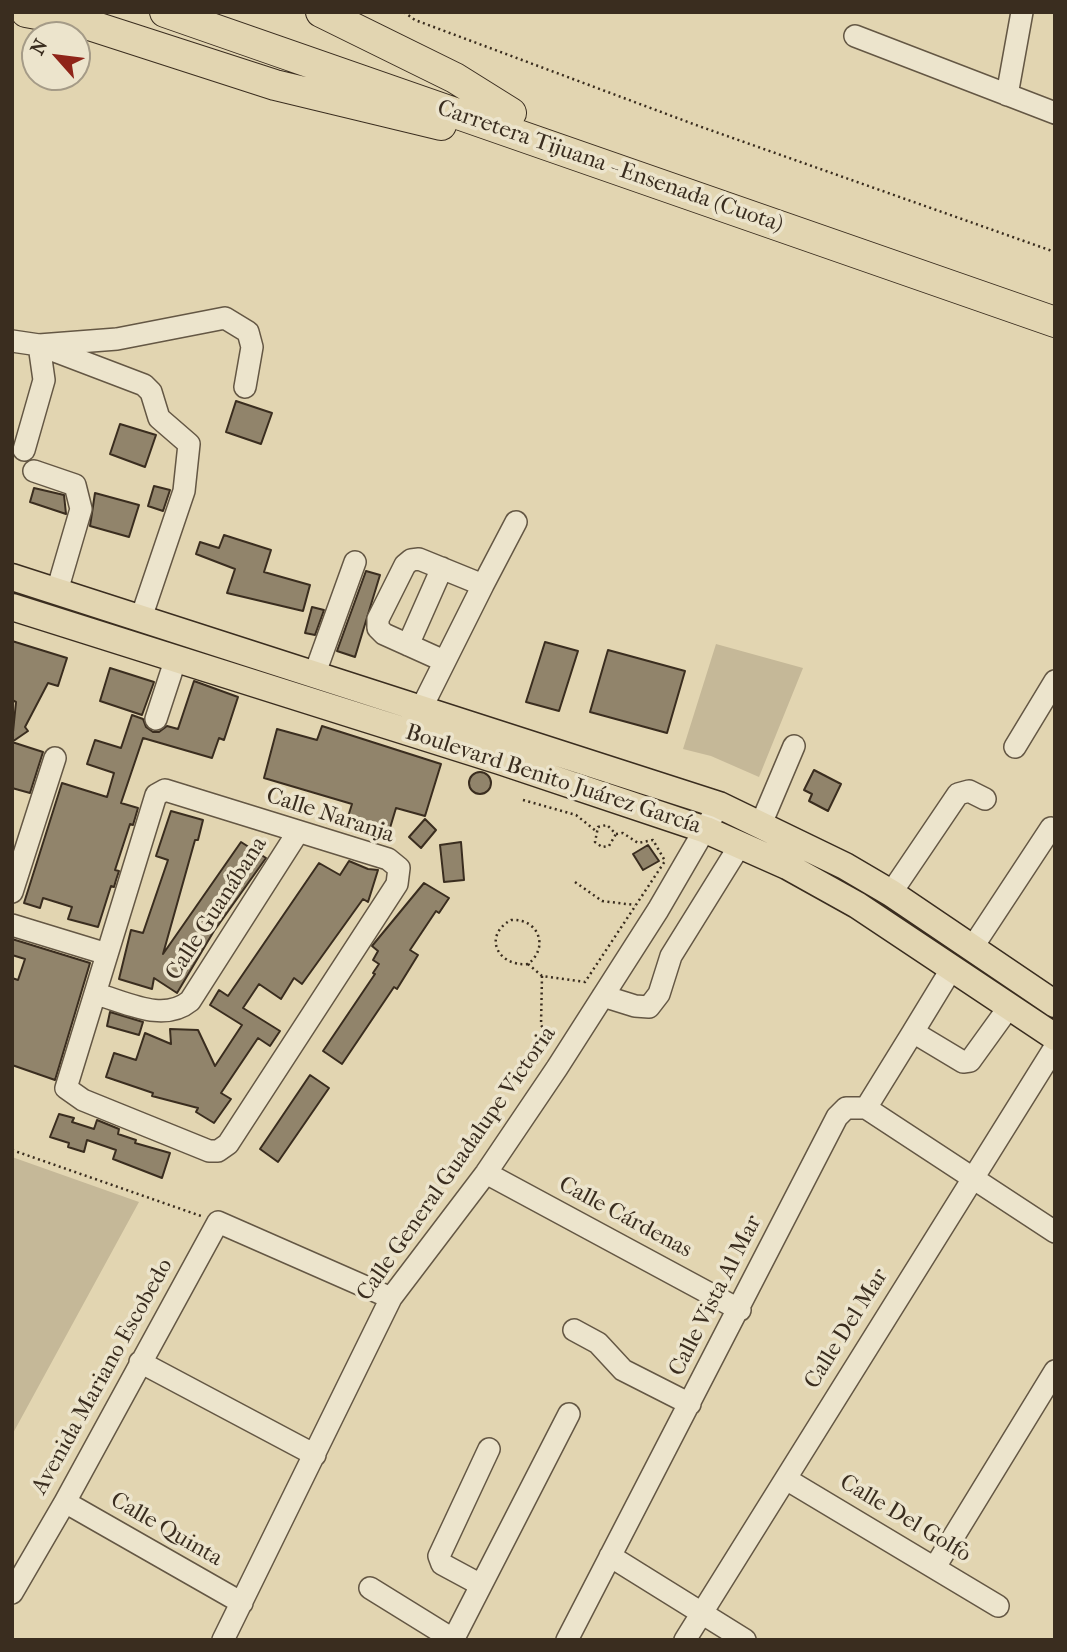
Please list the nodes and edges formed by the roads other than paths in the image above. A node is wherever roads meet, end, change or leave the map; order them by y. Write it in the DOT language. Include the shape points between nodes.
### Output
graph roads {
  1 [pos="26,12"];
  2 [pos="82,12"];
  3 [pos="165,12"];
  4 [pos="218,12"];
  5 [pos="1022,12"];
  6 [pos="12,13"];
  7 [pos="321,14"];
  8 [pos="855,36"];
  9 [pos="1007,95"];
  10 [pos="339,100"];
  11 [pos="1055,113"];
  12 [pos="508,122"];
  13 [pos="1055,300"];
  14 [pos="1055,322"];
  15 [pos="12,341"];
  16 [pos="38,345"];
  17 [pos="245,387"];
  18 [pos="24,450"];
  19 [pos="34,471"];
  20 [pos="516,522"];
  21 [pos="355,562"];
  22 [pos="442,568"];
  23 [pos="12,577"];
  24 [pos="484,585"];
  25 [pos="57,591"];
  26 [pos="12,607"];
  27 [pos="141,618"];
  28 [pos="408,645"];
  29 [pos="175,661"];
  30 [pos="444,661"];
  31 [pos="315,673"];
  32 [pos="1055,681"];
  33 [pos="422,708"];
  34 [pos="156,719"];
  35 [pos="794,746"];
  36 [pos="1015,747"];
  37 [pos="55,758"];
  38 [pos="985,799"];
  39 [pos="719,805"];
  40 [pos="761,824"];
  41 [pos="1051,828"];
  42 [pos="706,830"];
  43 [pos="298,832"];
  44 [pos="740,845"];
  45 [pos="12,892"];
  46 [pos="891,893"];
  47 [pos="12,925"];
  48 [pos="972,948"];
  49 [pos="107,954"];
  50 [pos="952,968"];
  51 [pos="96,994"];
  52 [pos="604,996"];
  53 [pos="1055,1004"];
  54 [pos="1009,1007"];
  55 [pos="913,1032"];
  56 [pos="1055,1037"];
  57 [pos="1055,1047"];
  58 [pos="866,1108"];
  59 [pos="485,1173"];
  60 [pos="971,1179"];
  61 [pos="1055,1232"];
  62 [pos="391,1298"];
  63 [pos="740,1310"];
  64 [pos="574,1330"];
  65 [pos="140,1362"];
  66 [pos="1055,1371"];
  67 [pos="690,1404"];
  68 [pos="569,1414"];
  69 [pos="489,1449"];
  70 [pos="315,1455"];
  71 [pos="786,1479"];
  72 [pos="65,1502"];
  73 [pos="610,1556"];
  74 [pos="935,1567"];
  75 [pos="481,1586"];
  76 [pos="370,1588"];
  77 [pos="12,1592"];
  78 [pos="242,1603"];
  79 [pos="998,1606"];
  80 [pos="701,1613"];
  81 [pos="223,1640"];
  82 [pos="453,1640"];
  83 [pos="567,1640"];
  84 [pos="685,1640"];
  85 [pos="745,1640"];
  1 -- 6 [label="highway"];
  1 -- 10 [label="highway" via="80,22 264,82"];
  2 -- 10 [label="highway"];
  3 -- 12 [label="highway, Carretera Tijuana - Ensenada (Cuota)"];
  4 -- 12 [label="highway, Carretera Tijuana - Ensenada (Cuota)"];
  5 -- 9 [label="street"];
  7 -- 12 [label="highway" via="455,78"];
  8 -- 9 [label="street"];
  9 -- 11 [label="street"];
  10 -- 12 [label="highway" via="447,126"];
  12 -- 13 [label="highway, Carretera Tijuana - Ensenada (Cuota)"];
  12 -- 14 [label="highway, Carretera Tijuana - Ensenada (Cuota)"];
  15 -- 16 [label="street"];
  16 -- 17 [label="street" via="117,339 225,318 248,332 252,347"];
  16 -- 18 [label="street" via="44,380"];
  16 -- 27 [label="street" via="144,386 151,392 159,418 189,444 184,491"];
  19 -- 25 [label="street" via="75,485 80,497 81,509"];
  20 -- 24 [label="street"];
  21 -- 31 [label="street"];
  22 -- 24 [label="street"];
  22 -- 28 [label="street"];
  22 -- 28 [label="street" via="415,559 407,562 379,619 380,631"];
  23 -- 25 [label="main road, Boulevard Benito Juárez García"];
  24 -- 30 [label="street"];
  25 -- 27 [label="main road, Boulevard Benito Juárez García"];
  26 -- 29 [label="main road, Boulevard Benito Juárez García"];
  27 -- 31 [label="main road, Boulevard Benito Juárez García"];
  28 -- 30 [label="street"];
  29 -- 34 [label="street"];
  29 -- 42 [label="main road, Boulevard Benito Juárez García"];
  30 -- 33 [label="street"];
  31 -- 33 [label="main road, Boulevard Benito Juárez García"];
  32 -- 36 [label="street"];
  33 -- 39 [label="main road, Boulevard Benito Juárez García"];
  35 -- 40 [label="street"];
  37 -- 45 [label="street"];
  38 -- 46 [label="street" via="969,791 958,793"];
  39 -- 40 [label="main road, Boulevard Benito Juárez García"];
  39 -- 42 [label="street, Calle General Guadalupe Victoria"];
  40 -- 46 [label="main road, Boulevard Benito Juárez García"];
  41 -- 48 [label="street"];
  42 -- 44 [label="main road, Boulevard Benito Juárez García"];
  42 -- 52 [label="street, Calle General Guadalupe Victoria"];
  43 -- 49 [label="street, Calle Naranja" via="159,792"];
  43 -- 51 [label="street, Calle Guanábana" via="190,1001 179,1010 159,1012"];
  43 -- 51 [label="street, Calle Naranja" via="388,859 399,868 400,876 228,1144 209,1151 69,1092 66,1081"];
  44 -- 50 [label="main road, Boulevard Benito Juárez García" via="857,905"];
  44 -- 52 [label="street" via="671,956 659,994 649,1007"];
  46 -- 48 [label="main road, Boulevard Benito Juárez García"];
  47 -- 49 [label="street"];
  48 -- 53 [label="main road, Boulevard Benito Juárez García"];
  49 -- 51 [label="street, Calle Naranja"];
  50 -- 54 [label="main road, Boulevard Benito Juárez García"];
  50 -- 55 [label="street"];
  52 -- 59 [label="street, Calle General Guadalupe Victoria"];
  54 -- 55 [label="street" via="970,1062"];
  54 -- 56 [label="main road, Boulevard Benito Juárez García"];
  55 -- 58 [label="street"];
  57 -- 60 [label="street, Calle Del Mar"];
  58 -- 60 [label="street"];
  58 -- 63 [label="street, Calle Vista Al Mar" via="846,1108 837,1117"];
  59 -- 62 [label="street, Calle General Guadalupe Victoria"];
  59 -- 63 [label="street, Calle Cárdenas"];
  60 -- 61 [label="street"];
  60 -- 71 [label="street, Calle Del Mar"];
  62 -- 65 [label="street, Avenida Mariano Escobedo" via="218,1222"];
  62 -- 70 [label="street, Calle General Guadalupe Victoria"];
  63 -- 67 [label="street, Calle Vista Al Mar"];
  64 -- 67 [label="street" via="598,1343 623,1370"];
  65 -- 70 [label="street"];
  65 -- 72 [label="street, Avenida Mariano Escobedo"];
  66 -- 74 [label="street"];
  67 -- 73 [label="street, Calle Vista Al Mar"];
  68 -- 75 [label="street"];
  69 -- 75 [label="street" via="439,1556 442,1564"];
  70 -- 78 [label="street, Calle General Guadalupe Victoria"];
  71 -- 74 [label="street, Calle Del Golfo"];
  71 -- 80 [label="street, Calle Del Mar"];
  72 -- 77 [label="street, Avenida Mariano Escobedo"];
  72 -- 78 [label="street, Calle Quinta"];
  73 -- 80 [label="street"];
  73 -- 83 [label="street, Calle Vista Al Mar"];
  74 -- 79 [label="street, Calle Del Golfo"];
  75 -- 82 [label="street"];
  76 -- 82 [label="street"];
  78 -- 81 [label="street, Calle General Guadalupe Victoria"];
  80 -- 84 [label="street, Calle Del Mar"];
  80 -- 85 [label="street"];
}
